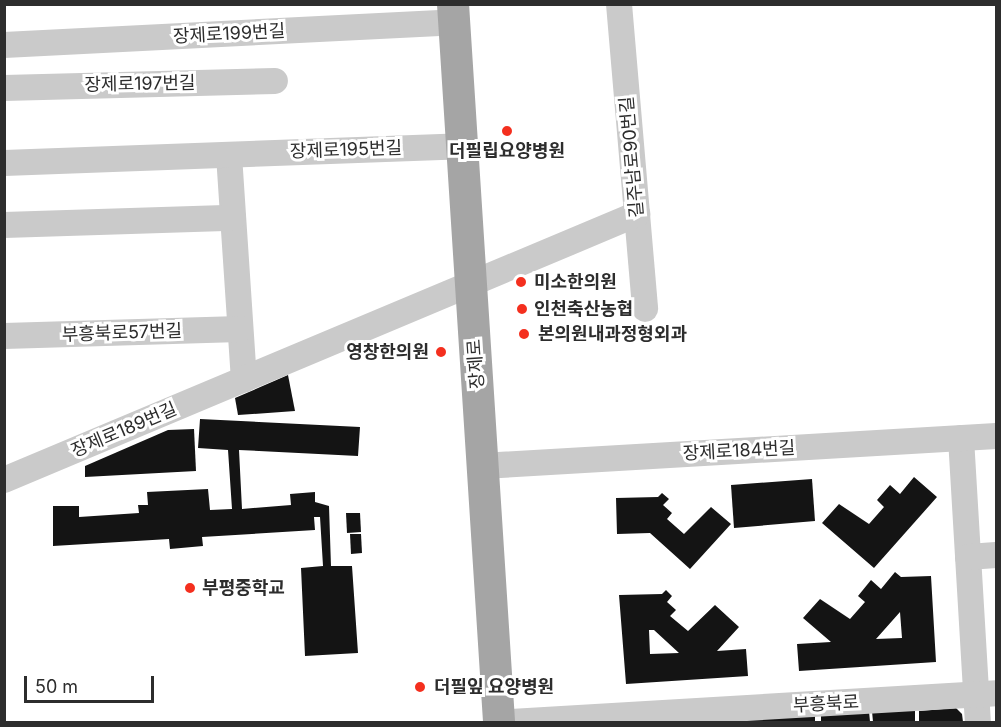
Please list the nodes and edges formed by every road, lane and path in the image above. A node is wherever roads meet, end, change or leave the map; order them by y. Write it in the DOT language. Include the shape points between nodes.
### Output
graph roads {
  1 [pos="619,4"];
  2 [pos="453,13"];
  3 [pos="4,45"];
  4 [pos="275,81"];
  5 [pos="4,88"];
  6 [pos="462,146"];
  7 [pos="229,154"];
  8 [pos="4,162"];
  9 [pos="637,214"];
  10 [pos="233,218"];
  11 [pos="4,225"];
  12 [pos="471,285"];
  13 [pos="645,309"];
  14 [pos="240,330"];
  15 [pos="4,336"];
  16 [pos="244,380"];
  17 [pos="996,436"];
  18 [pos="961,438"];
  19 [pos="483,466"];
  20 [pos="4,480"];
  21 [pos="996,555"];
  22 [pos="968,557"];
  23 [pos="986,694"];
  24 [pos="674,718"];
  25 [pos="499,723"];
  26 [pos="511,723"];
  27 [pos="978,723"];
  1 -- 9 [label="street, 길주남로90번길"];
  2 -- 3 [label="street, 장제로199번길"];
  2 -- 6 [label="main road, 장제로"];
  4 -- 5 [label="street, 장제로197번길"];
  6 -- 7 [label="street, 장제로195번길"];
  6 -- 12 [label="main road, 장제로"];
  7 -- 8 [label="street, 장제로195번길"];
  7 -- 10 [label="street"];
  9 -- 12 [label="street, 장제로189번길"];
  9 -- 13 [label="street, 길주남로90번길"];
  10 -- 11 [label="street"];
  10 -- 14 [label="street"];
  12 -- 16 [label="street, 장제로189번길"];
  12 -- 19 [label="main road, 장제로"];
  14 -- 15 [label="street, 부흥북로57번길"];
  14 -- 16 [label="street"];
  16 -- 20 [label="street, 장제로189번길"];
  17 -- 18 [label="street, 장제로184번길"];
  18 -- 19 [label="street, 장제로184번길"];
  18 -- 22 [label="street"];
  19 -- 25 [label="main road, 장제로"];
  21 -- 22 [label="street"];
  22 -- 23 [label="street"];
  23 -- 24 [label="street, 부흥북로"];
  23 -- 27 [label="street"];
  24 -- 26 [label="street, 부흥북로"];
}
